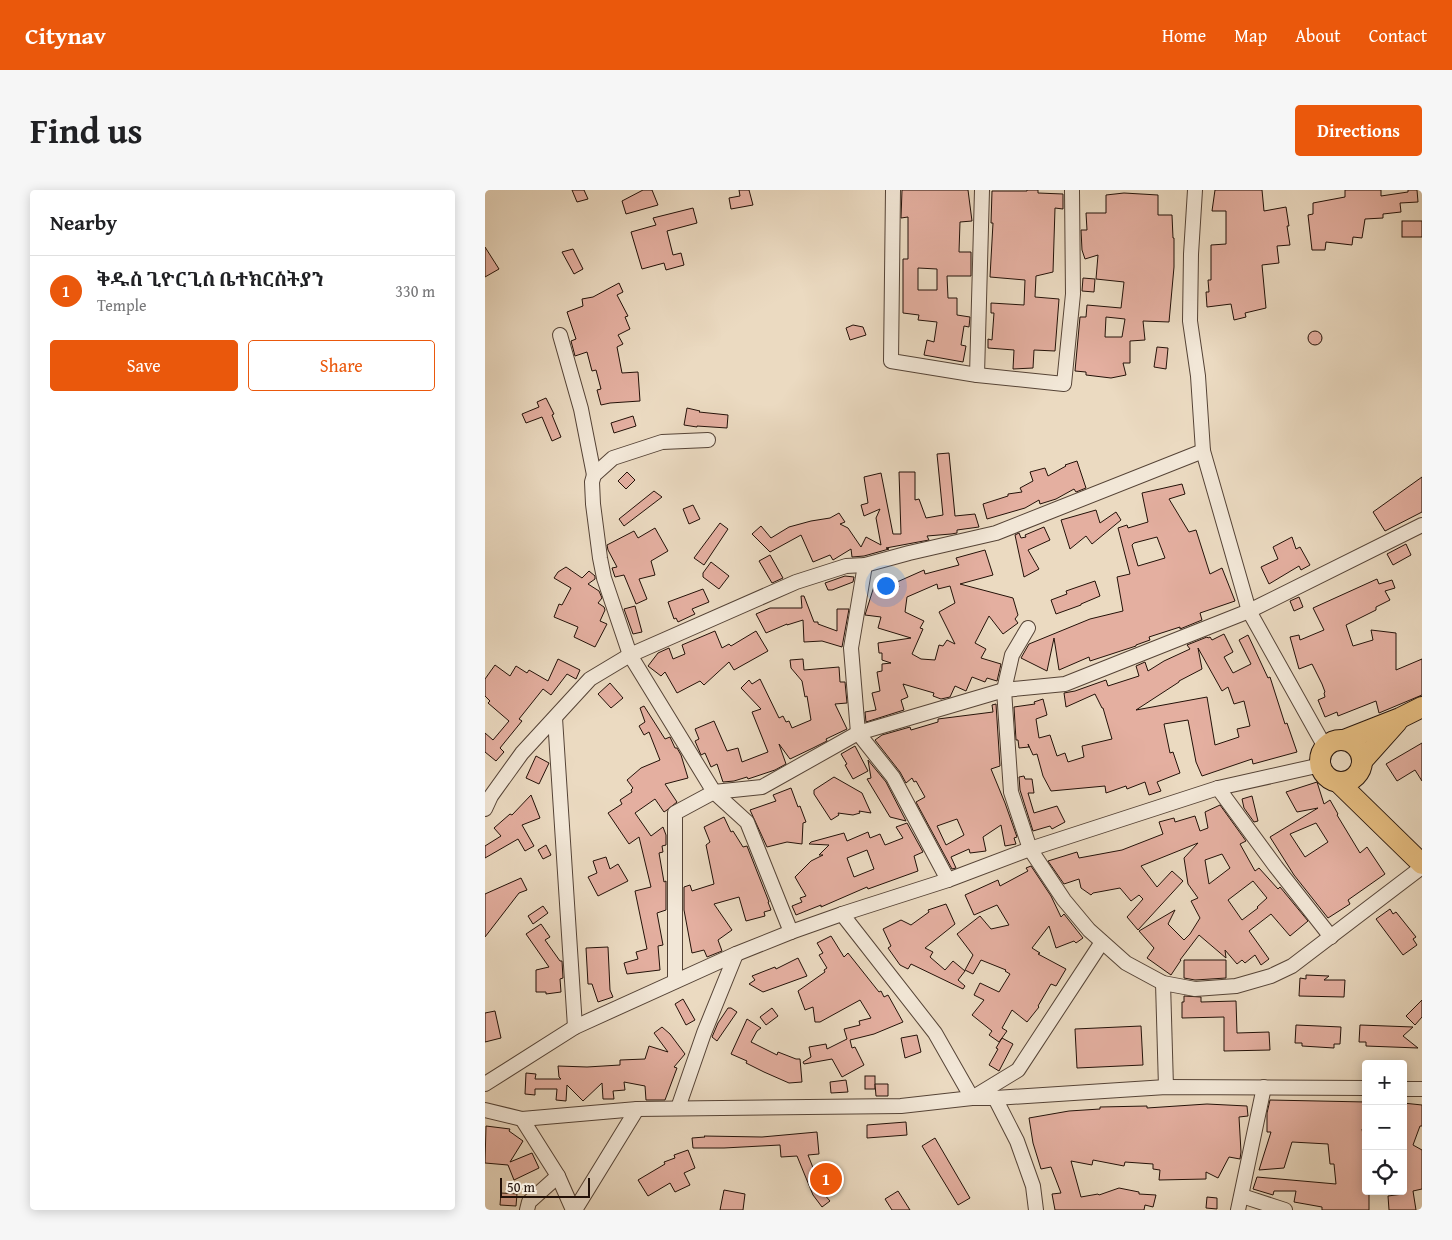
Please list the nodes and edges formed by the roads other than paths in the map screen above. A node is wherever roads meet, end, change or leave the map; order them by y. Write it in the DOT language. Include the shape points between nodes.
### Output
graph roads {
  1 [pos="893,190"];
  2 [pos="982,190"];
  3 [pos="1072,190"];
  4 [pos="1195,190"];
  5 [pos="560,335"];
  6 [pos="977,375"];
  7 [pos="708,440"];
  8 [pos="1203,451"];
  9 [pos="594,475"];
  10 [pos="1422,525"];
  11 [pos="865,566"];
  12 [pos="1249,611"];
  13 [pos="1028,628"];
  14 [pos="630,655"];
  15 [pos="1004,690"];
  16 [pos="1422,707"];
  17 [pos="555,718"];
  18 [pos="1400,718"];
  19 [pos="858,733"];
  20 [pos="1330,751"];
  21 [pos="1362,765"];
  22 [pos="1338,782"];
  23 [pos="1218,788"];
  24 [pos="714,792"];
  25 [pos="485,809"];
  26 [pos="1376,818"];
  27 [pos="1030,849"];
  28 [pos="1422,866"];
  29 [pos="948,880"];
  30 [pos="842,914"];
  31 [pos="791,932"];
  32 [pos="1331,938"];
  33 [pos="1102,942"];
  34 [pos="736,954"];
  35 [pos="675,981"];
  36 [pos="1163,983"];
  37 [pos="575,1027"];
  38 [pos="485,1084"];
  39 [pos="1167,1087"];
  40 [pos="1264,1087"];
  41 [pos="1362,1088"];
  42 [pos="1407,1089"];
  43 [pos="1422,1089"];
  44 [pos="972,1098"];
  45 [pos="995,1098"];
  46 [pos="637,1108"];
  47 [pos="678,1108"];
  48 [pos="485,1110"];
  49 [pos="522,1119"];
  50 [pos="558,1176"];
  51 [pos="1241,1196"];
  52 [pos="527,1210"];
  53 [pos="574,1210"];
  54 [pos="1036,1210"];
  55 [pos="1238,1210"];
  56 [pos="1285,1210"];
  1 -- 6 [label="street" via="891,361"];
  2 -- 6 [label="street"];
  3 -- 6 [label="street" via="1073,294 1064,384"];
  4 -- 8 [label="street" via="1190,321"];
  5 -- 9 [label="street" via="581,409"];
  7 -- 9 [label="street" via="662,442 613,458"];
  8 -- 11 [label="street" via="997,533"];
  8 -- 12 [label="street"];
  9 -- 14 [label="street" via="593,504 599,558"];
  10 -- 12 [label="street"];
  11 -- 14 [label="street" via="846,566 796,582"];
  11 -- 19 [label="street" via="851,648"];
  12 -- 15 [label="street" via="1065,684"];
  12 -- 20 [label="street"];
  13 -- 15 [label="street" via="1012,655"];
  14 -- 17 [label="street" via="590,679"];
  14 -- 24 [label="street"];
  15 -- 19 [label="street"];
  15 -- 27 [label="street" via="1011,792"];
  16 -- 18 [label="highway"];
  17 -- 25 [label="street" via="522,753"];
  17 -- 37 [label="street"];
  18 -- 20 [label="highway"];
  18 -- 21 [label="highway"];
  19 -- 24 [label="street" via="762,786"];
  19 -- 29 [label="street" via="893,777"];
  20 -- 21 [label="highway" via="1353,743 1360,750"];
  20 -- 22 [label="highway" via="1324,773"];
  20 -- 23 [label="street"];
  21 -- 22 [label="highway" via="1354,779"];
  21 -- 26 [label="highway"];
  22 -- 26 [label="highway"];
  23 -- 27 [label="street"];
  23 -- 32 [label="street"];
  24 -- 31 [label="street" via="747,822"];
  24 -- 35 [label="street" via="675,813"];
  26 -- 28 [label="highway"];
  27 -- 29 [label="street"];
  27 -- 33 [label="street" via="1064,900"];
  28 -- 32 [label="street"];
  29 -- 30 [label="street"];
  30 -- 31 [label="street"];
  30 -- 44 [label="street" via="935,1033"];
  31 -- 34 [label="street"];
  32 -- 36 [label="street" via="1292,966 1236,986 1195,989"];
  33 -- 36 [label="street" via="1126,963"];
  33 -- 44 [label="street" via="1018,1070"];
  34 -- 35 [label="street"];
  34 -- 47 [label="street"];
  35 -- 37 [label="street"];
  36 -- 39 [label="street"];
  37 -- 38 [label="street"];
  39 -- 40 [label="street"];
  39 -- 45 [label="street"];
  40 -- 41 [label="street"];
  40 -- 51 [label="street"];
  42 -- 43 [label="street"];
  44 -- 45 [label="street"];
  44 -- 47 [label="street" via="901,1106"];
  45 -- 54 [label="street" via="1017,1141 1033,1186"];
  46 -- 47 [label="street"];
  46 -- 49 [label="street"];
  46 -- 53 [label="street"];
  48 -- 49 [label="street"];
  49 -- 50 [label="street"];
  50 -- 52 [label="street" via="529,1202"];
  50 -- 53 [label="street"];
  51 -- 55 [label="street"];
  51 -- 56 [label="street"];
}
